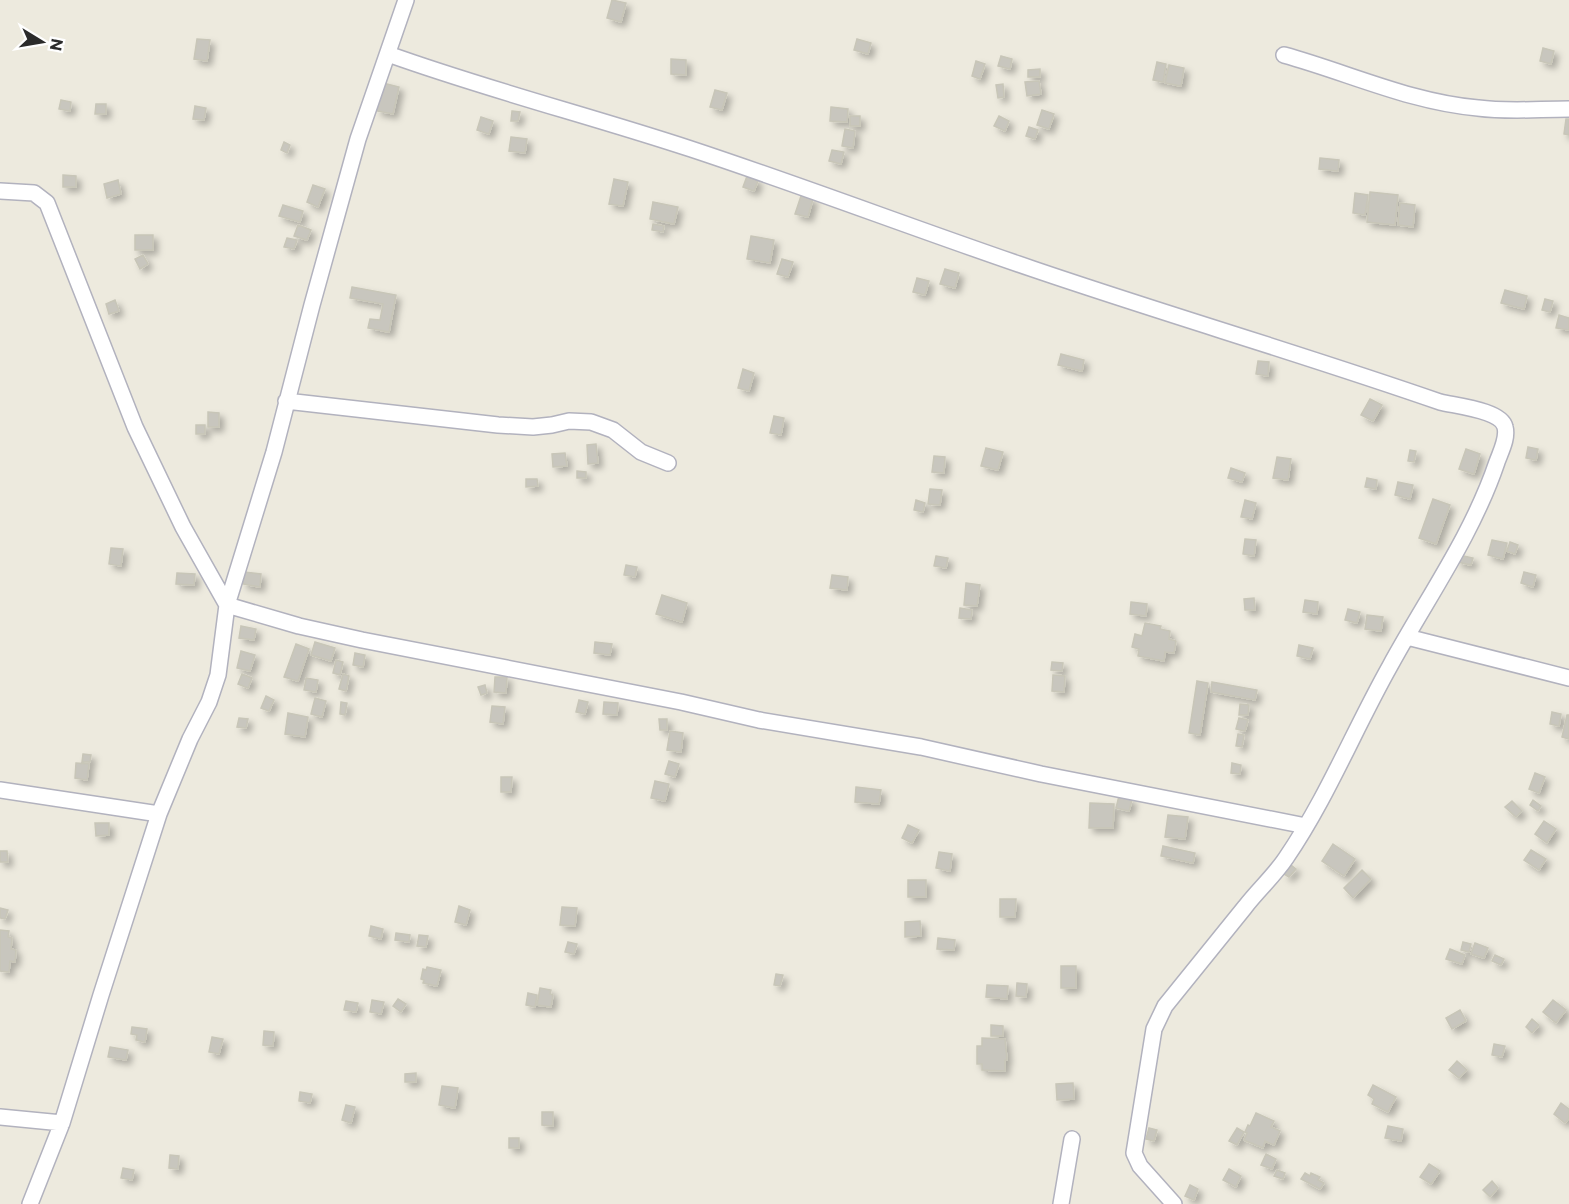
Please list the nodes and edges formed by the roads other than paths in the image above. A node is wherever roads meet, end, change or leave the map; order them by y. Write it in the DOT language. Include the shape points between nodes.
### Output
graph roads {
  1 [pos="406,0"];
  2 [pos="388,54"];
  3 [pos="1284,55"];
  4 [pos="1569,109"];
  5 [pos="0,191"];
  6 [pos="286,401"];
  7 [pos="668,463"];
  8 [pos="227,605"];
  9 [pos="1407,637"];
  10 [pos="1569,678"];
  11 [pos="0,790"];
  12 [pos="159,814"];
  13 [pos="1306,826"];
  14 [pos="0,1117"];
  15 [pos="63,1122"];
  16 [pos="1072,1139"];
  17 [pos="30,1204"];
  18 [pos="1060,1204"];
  19 [pos="1174,1204"];
  1 -- 2 [label="street"];
  2 -- 6 [label="street" via="358,139"];
  2 -- 9 [label="street" via="693,150 1113,296 1440,402 1493,414 1505,426 1505,436 1491,480 1475,517"];
  3 -- 4 [label="street" via="1440,102 1510,111"];
  5 -- 8 [label="street" via="34,193 47,203 135,427"];
  6 -- 7 [label="street" via="498,425 533,427 591,422 614,430 641,452"];
  6 -- 8 [label="street"];
  8 -- 12 [label="street" via="218,675"];
  8 -- 13 [label="street" via="372,642 759,720 921,747"];
  9 -- 10 [label="street"];
  9 -- 13 [label="street"];
  11 -- 12 [label="street"];
  12 -- 15 [label="street"];
  13 -- 19 [label="street" via="1275,873 1165,1006 1156,1023 1134,1153 1140,1166"];
  14 -- 15 [label="street"];
  15 -- 17 [label="street"];
  16 -- 18 [label="street"];
}
